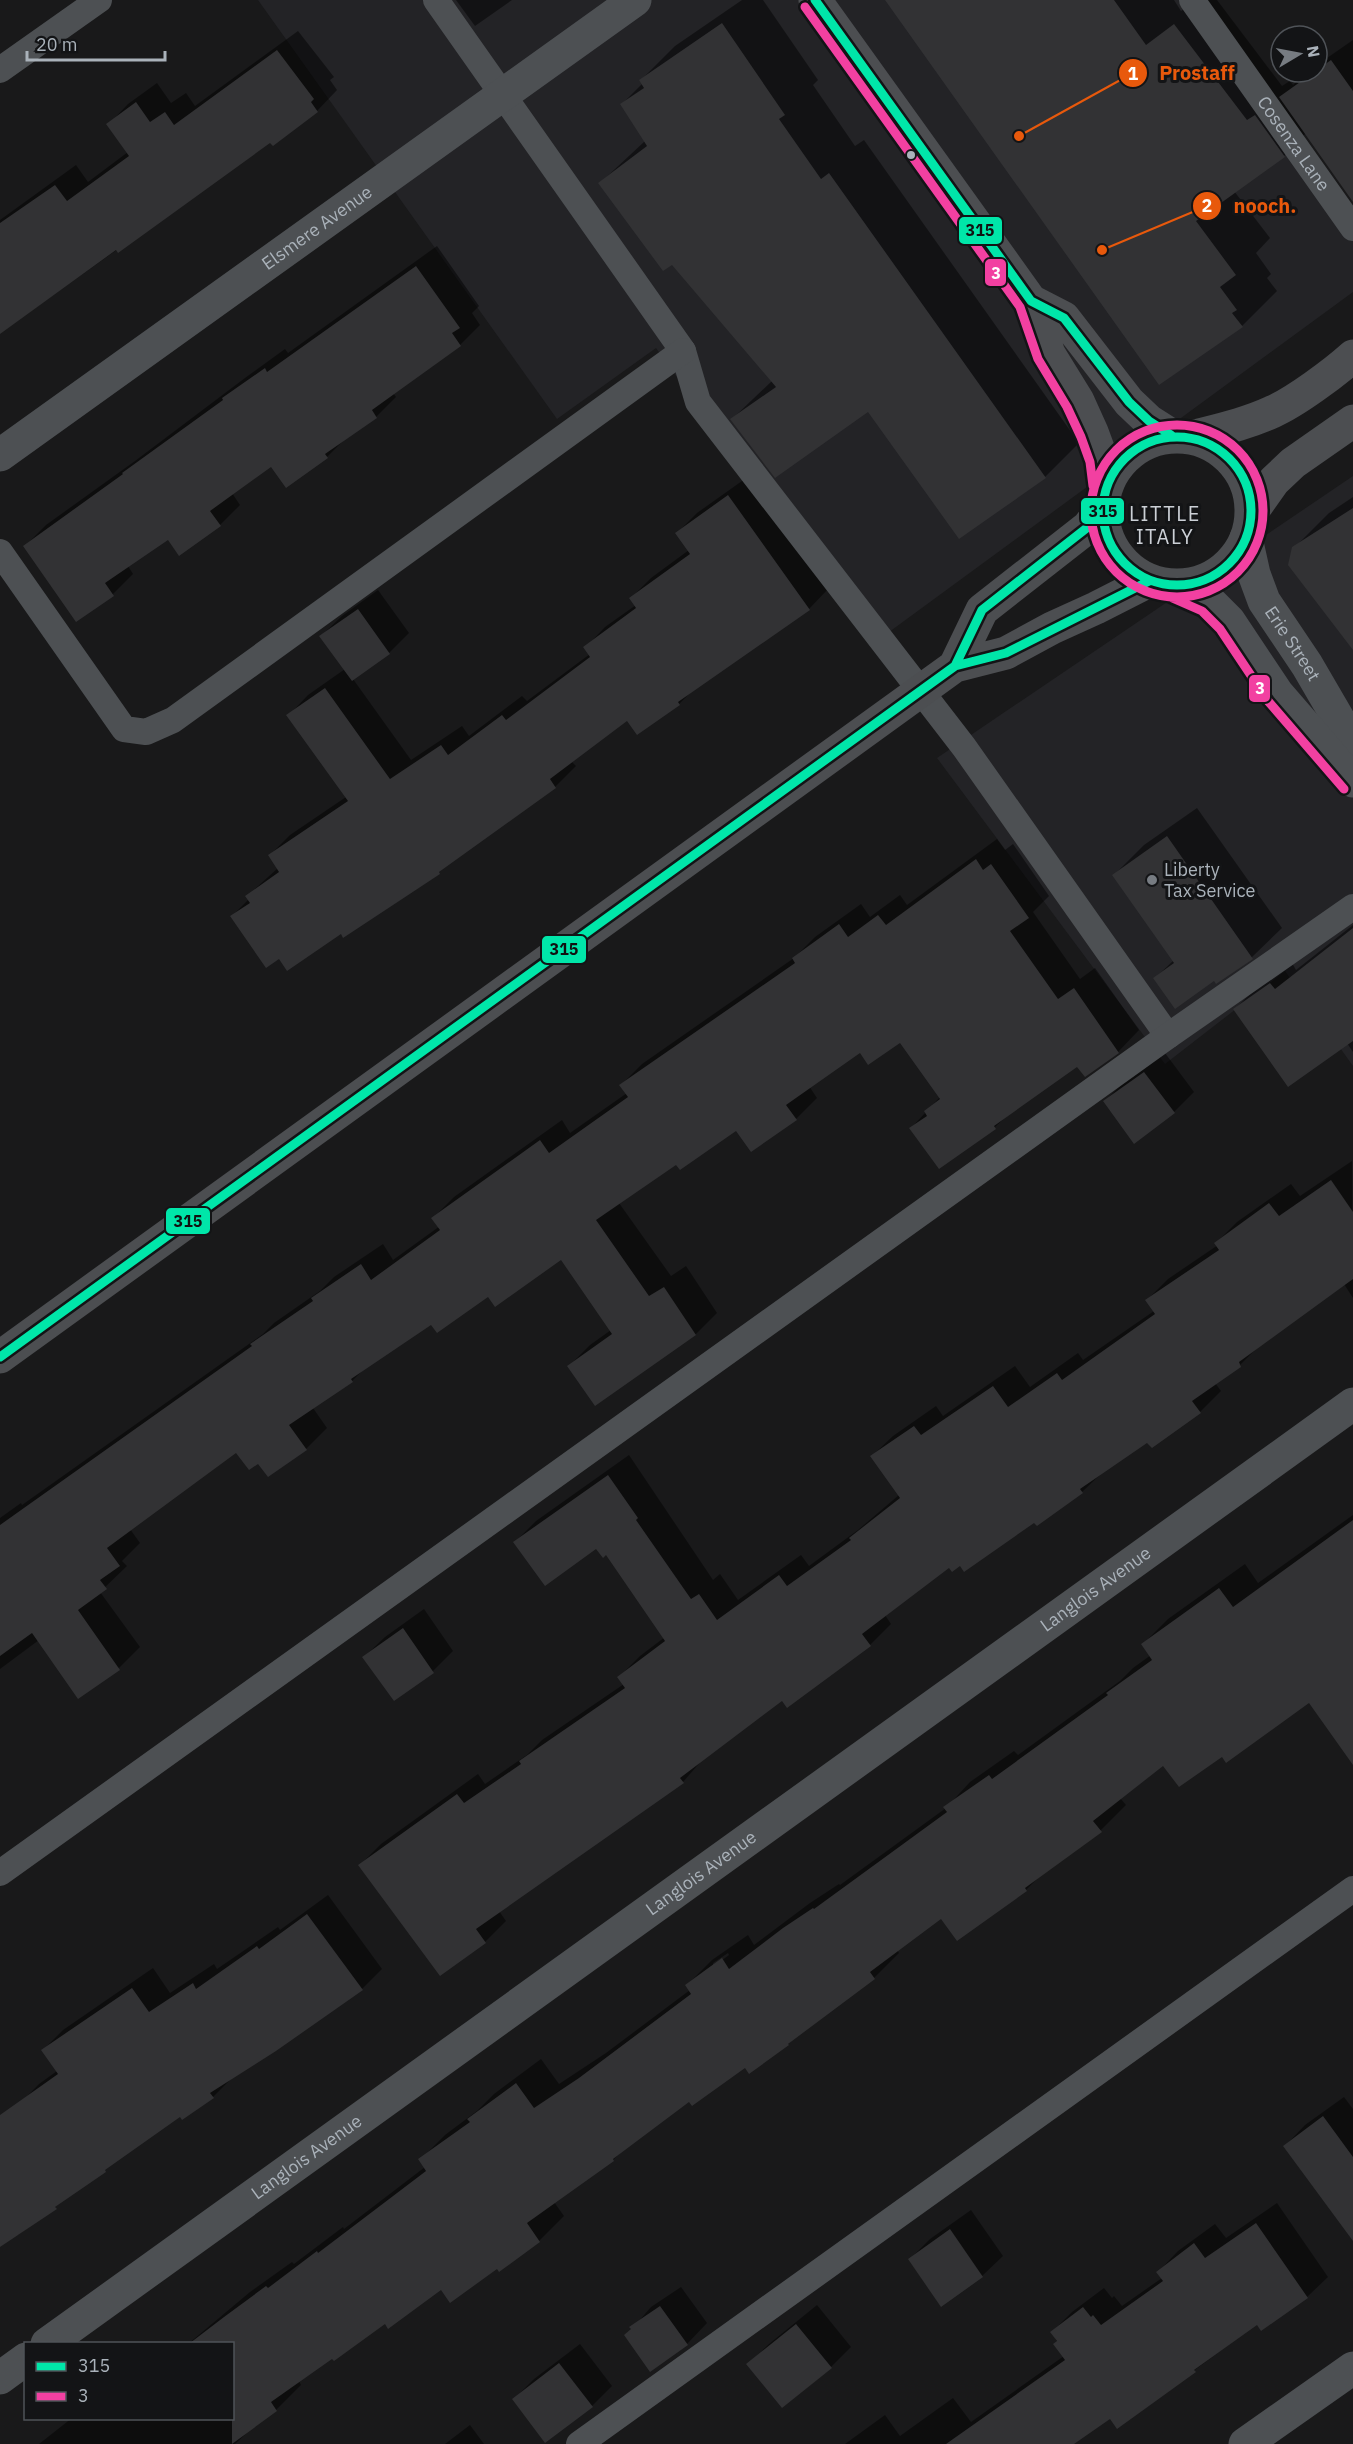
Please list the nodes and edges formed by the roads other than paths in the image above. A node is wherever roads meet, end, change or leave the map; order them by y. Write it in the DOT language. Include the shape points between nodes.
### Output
graph roads {
  1 [pos="99,0"];
  2 [pos="436,0"];
  3 [pos="635,0"];
  4 [pos="815,0"];
  5 [pos="1191,0"];
  6 [pos="0,70"];
  7 [pos="503,95"];
  8 [pos="1353,228"];
  9 [pos="1031,301"];
  10 [pos="683,351"];
  11 [pos="1353,356"];
  12 [pos="1353,421"];
  13 [pos="1181,436"];
  14 [pos="0,455"];
  15 [pos="1103,498"];
  16 [pos="1249,525"];
  17 [pos="0,552"];
  18 [pos="1162,583"];
  19 [pos="954,666"];
  20 [pos="919,692"];
  21 [pos="1353,744"];
  22 [pos="1353,781"];
  23 [pos="1353,907"];
  24 [pos="1168,1036"];
  25 [pos="0,1357"];
  26 [pos="1353,1404"];
  27 [pos="0,1873"];
  28 [pos="1353,1889"];
  29 [pos="48,2342"];
  30 [pos="24,2360"];
  31 [pos="1353,2368"];
  32 [pos="0,2378"];
  33 [pos="579,2444"];
  34 [pos="1245,2444"];
  1 -- 6 [label="lane"];
  2 -- 7 [label="lane"];
  3 -- 7 [label="street, Elsmere Avenue"];
  4 -- 9 [label="street"];
  5 -- 8 [label="lane, Cosenza Lane"];
  7 -- 10 [label="lane"];
  7 -- 14 [label="street, Elsmere Avenue"];
  9 -- 13 [label="street" via="1064,318 1129,402 1149,421"];
  9 -- 15 [label="street" via="1049,354 1078,401 1102,459"];
  10 -- 17 [label="lane" via="173,720 146,732 124,729"];
  10 -- 20 [label="lane" via="698,402"];
  11 -- 13 [label="street" via="1274,412 1232,427"];
  12 -- 16 [label="street" via="1274,481"];
  13 -- 15 [label="street" via="1139,445 1119,462"];
  13 -- 16 [label="street" via="1215,446 1235,463 1247,486"];
  15 -- 18 [label="street" via="1110,546 1126,567"];
  15 -- 19 [label="street" via="1088,527 982,610"];
  16 -- 18 [label="street" via="1241,550 1223,570 1200,582"];
  16 -- 21 [label="street, Erie Street" via="1254,574 1264,601"];
  18 -- 19 [label="street" via="1096,608 1006,653"];
  18 -- 22 [label="street" via="1209,601 1229,621 1277,693"];
  19 -- 20 [label="street"];
  20 -- 24 [label="lane" via="964,747"];
  20 -- 25 [label="street"];
  23 -- 24 [label="lane"];
  24 -- 27 [label="lane"];
  26 -- 29 [label="street, Langlois Avenue"];
  28 -- 33 [label="lane"];
  30 -- 32 [label="street"];
  31 -- 34 [label="street"];
}
